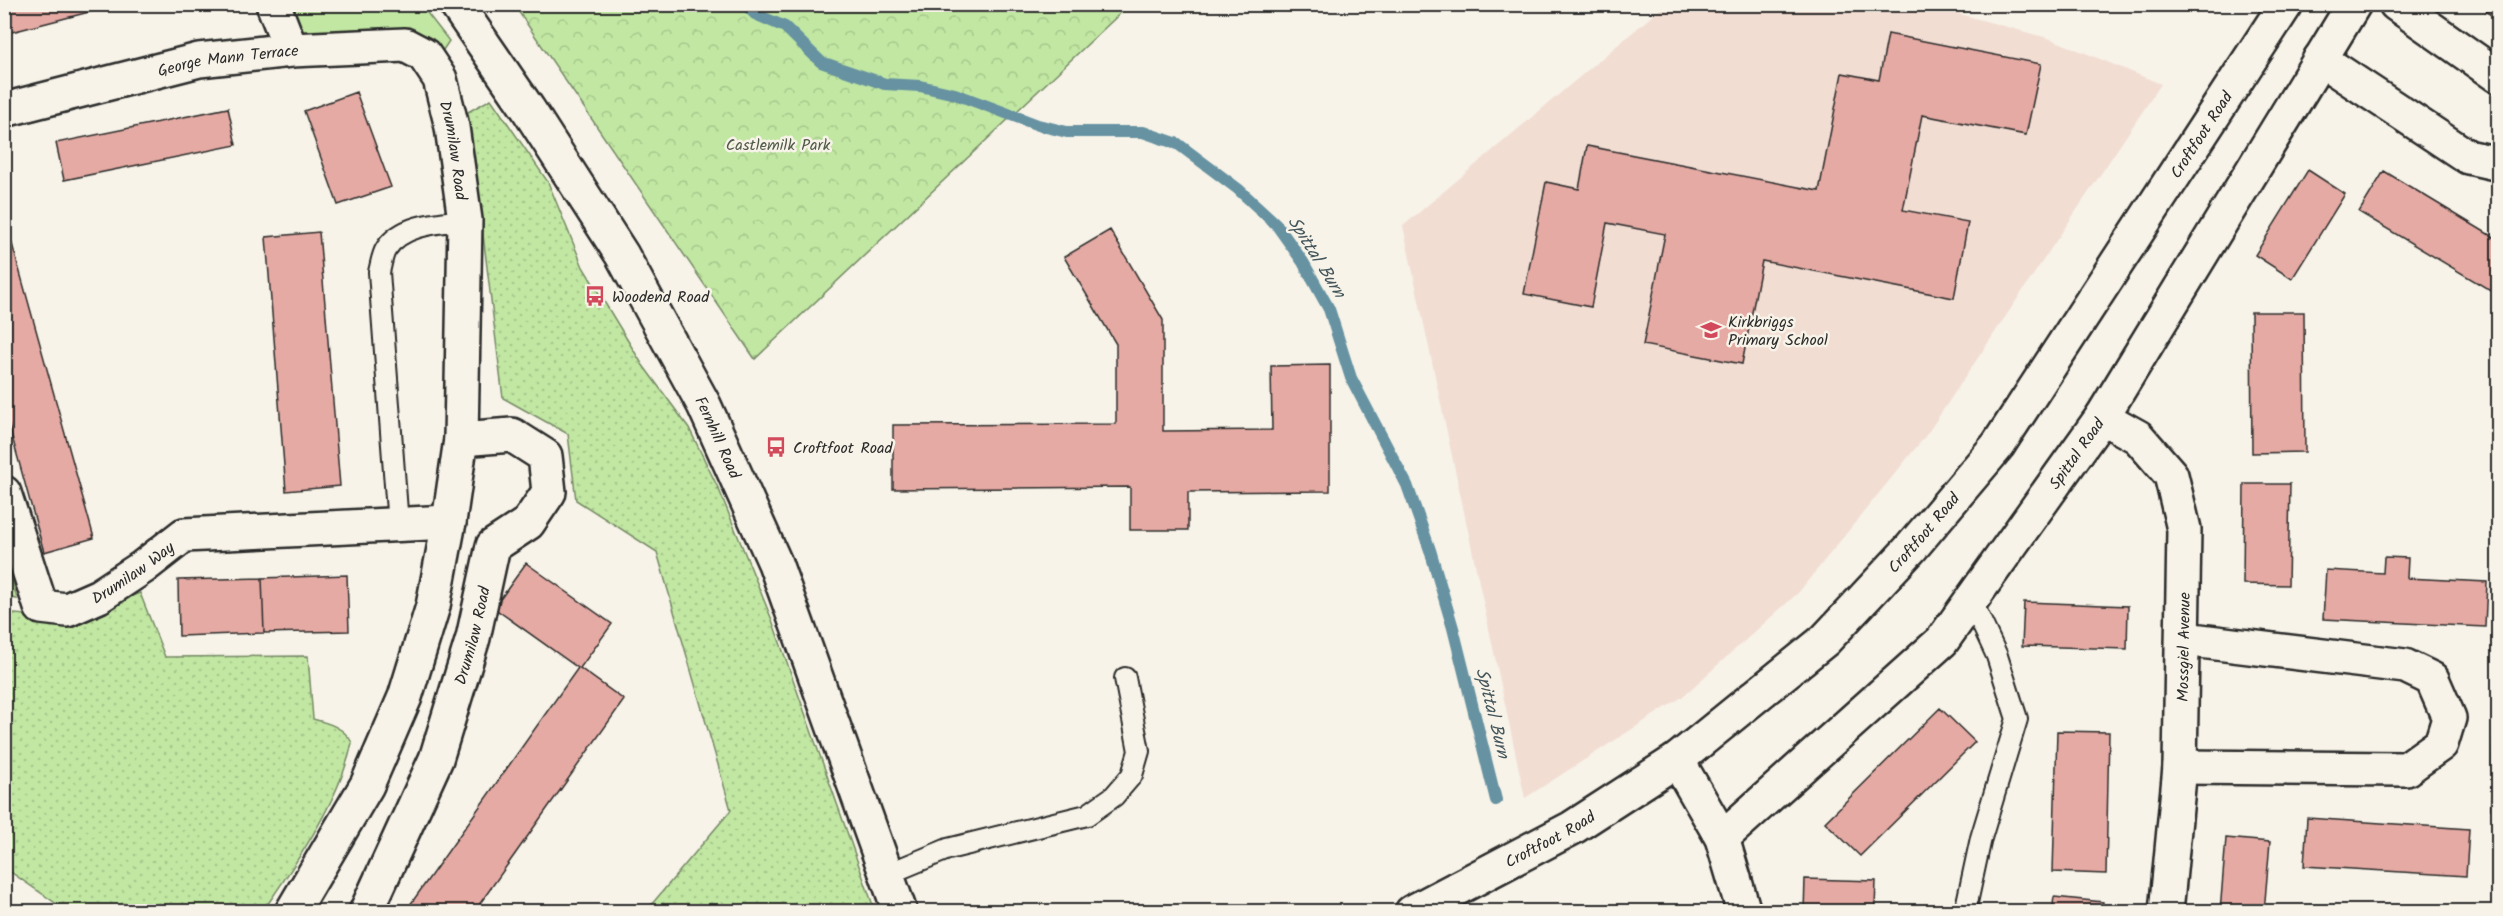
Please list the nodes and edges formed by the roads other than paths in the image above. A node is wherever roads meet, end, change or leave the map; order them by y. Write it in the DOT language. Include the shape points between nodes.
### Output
graph roads {
  1 [pos="273,4"];
  2 [pos="456,4"];
  3 [pos="2286,4"];
  4 [pos="2354,4"];
  5 [pos="2396,4"];
  6 [pos="291,50"];
  7 [pos="2320,59"];
  8 [pos="2499,76"];
  9 [pos="440,79"];
  10 [pos="4,110"];
  11 [pos="2499,161"];
  12 [pos="465,220"];
  13 [pos="2102,417"];
  14 [pos="461,439"];
  15 [pos="4,493"];
  16 [pos="449,522"];
  17 [pos="398,525"];
  18 [pos="1971,600"];
  19 [pos="2184,639"];
  20 [pos="1125,678"];
  21 [pos="1677,760"];
  22 [pos="2180,766"];
  23 [pos="1722,838"];
  24 [pos="885,875"];
  25 [pos="292,912"];
  26 [pos="366,912"];
  27 [pos="900,912"];
  28 [pos="1412,912"];
  29 [pos="1744,912"];
  30 [pos="1965,912"];
  31 [pos="2166,912"];
  1 -- 6 [label="street"];
  2 -- 24 [label="street, Fernhill Road" via="622,255 704,405 775,563"];
  3 -- 21 [label="street, Croftfoot Road" via="1998,445 1911,548 1825,640"];
  4 -- 7 [label="street, Spittal Road"];
  5 -- 8 [label="street"];
  6 -- 9 [label="street, George Mann Terrace" via="405,45 424,55"];
  6 -- 10 [label="street, George Mann Terrace" via="199,60"];
  7 -- 11 [label="street" via="2468,157"];
  7 -- 13 [label="street, Spittal Road"];
  9 -- 12 [label="street, Drumilaw Road" via="452,127"];
  12 -- 14 [label="street, Drumilaw Road"];
  12 -- 17 [label="lane" via="426,225 405,233 386,249 379,272"];
  13 -- 18 [label="street, Spittal Road"];
  13 -- 19 [label="street, Mossgiel Avenue" via="2138,437 2171,475 2184,529"];
  14 -- 16 [label="street, Drumilaw Road"];
  14 -- 26 [label="street, Drumilaw Road" via="512,435 545,456 549,492 528,523 493,546 473,638 436,759"];
  15 -- 17 [label="street, Drumilaw Way" via="41,607 67,610 99,596 184,535"];
  16 -- 17 [label="street, Drumilaw Way"];
  16 -- 25 [label="street, Drumilaw Road" via="433,606 405,697 368,785"];
  18 -- 23 [label="street, Spittal Road" via="1942,640"];
  18 -- 30 [label="lane" via="1997,656 2017,719 1981,838"];
  19 -- 22 [label="street, Mossgiel Avenue"];
  19 -- 22 [label="street" via="2406,666 2432,679 2449,718 2441,744 2406,769"];
  20 -- 24 [label="lane" via="1139,751 1132,775 1114,796 1087,815 948,849"];
  21 -- 23 [label="street"];
  21 -- 28 [label="street, Croftfoot Road" via="1572,828"];
  22 -- 31 [label="street, Mossgiel Avenue"];
  23 -- 29 [label="street"];
  24 -- 27 [label="street, Fernhill Road"];
}
